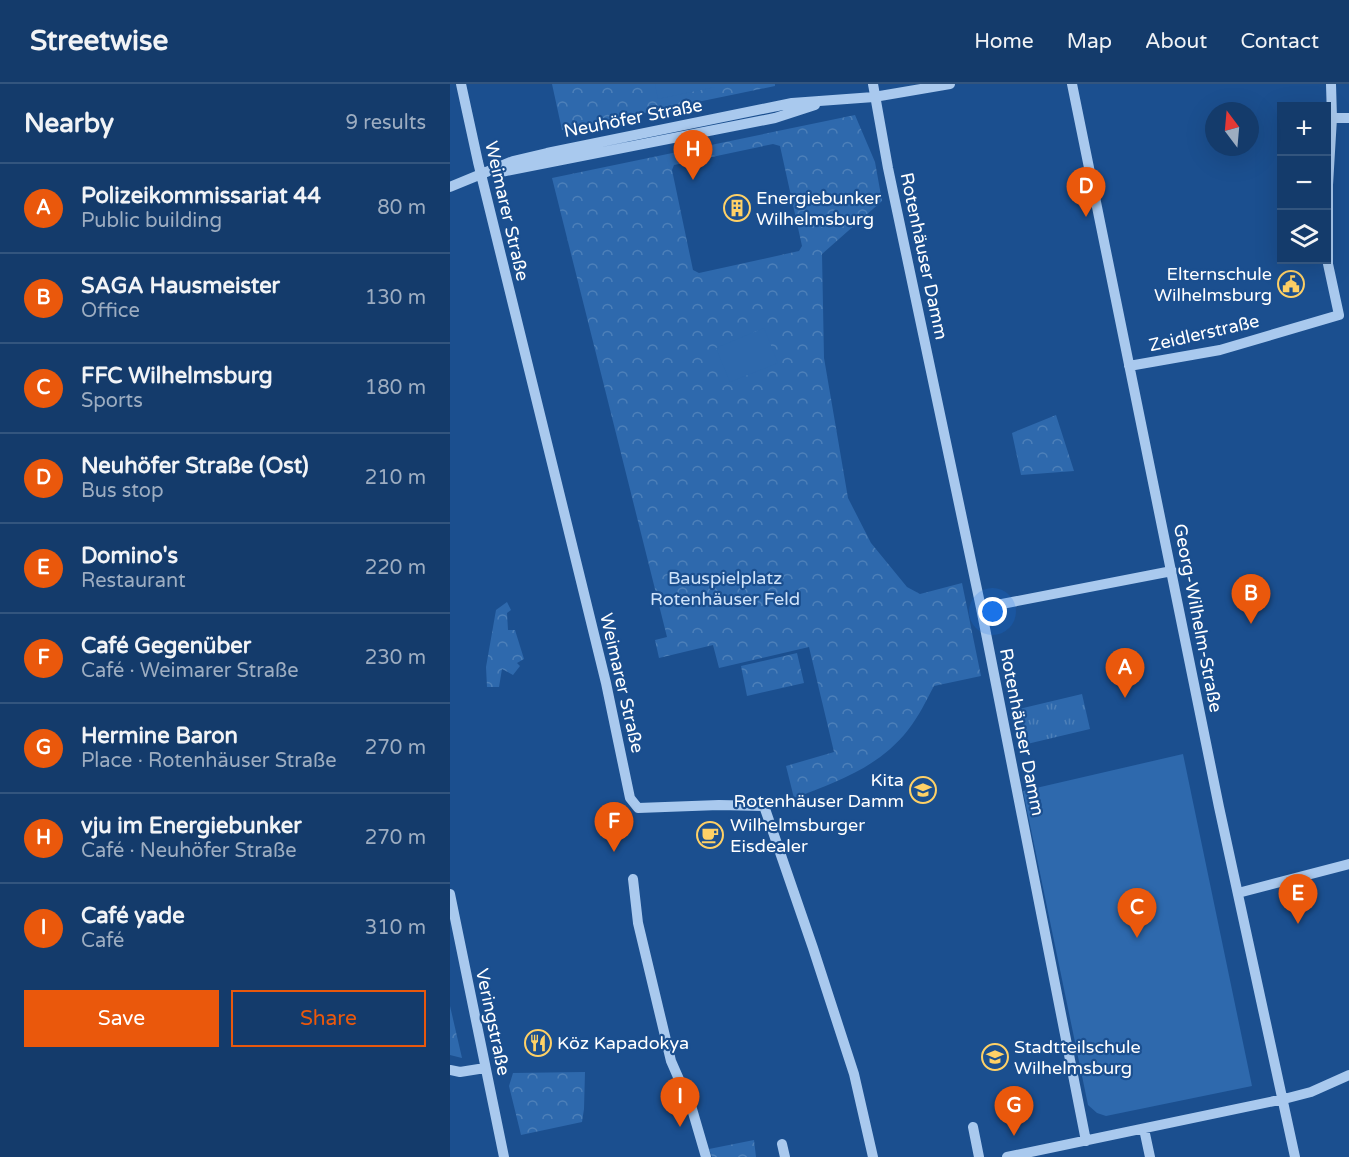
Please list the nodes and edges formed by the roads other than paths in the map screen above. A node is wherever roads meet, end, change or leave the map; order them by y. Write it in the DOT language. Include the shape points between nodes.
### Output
graph roads {
  1 [pos="461,84"];
  2 [pos="873,84"];
  3 [pos="950,84"];
  4 [pos="1072,84"];
  5 [pos="1331,84"];
  6 [pos="874,97"];
  7 [pos="1332,118"];
  8 [pos="1349,118"];
  9 [pos="481,176"];
  10 [pos="450,187"];
  11 [pos="1344,313"];
  12 [pos="1129,366"];
  13 [pos="1172,571"];
  14 [pos="981,608"];
  15 [pos="1349,864"];
  16 [pos="633,879"];
  17 [pos="1238,893"];
  18 [pos="450,894"];
  19 [pos="452,913"];
  20 [pos="485,1068"];
  21 [pos="450,1070"];
  22 [pos="1349,1075"];
  23 [pos="1284,1099"];
  24 [pos="973,1127"];
  25 [pos="1144,1129"];
  26 [pos="1086,1141"];
  27 [pos="782,1144"];
  28 [pos="1014,1156"];
  29 [pos="504,1157"];
  30 [pos="706,1157"];
  31 [pos="784,1157"];
  32 [pos="873,1157"];
  33 [pos="980,1157"];
  34 [pos="1150,1157"];
  35 [pos="1295,1157"];
  1 -- 9 [label="street, Weimarer Straße"];
  2 -- 6 [label="street, Rotenhäuser Damm"];
  3 -- 6 [label="street, Neuhöfer Straße"];
  4 -- 12 [label="street, Georg-Wilhelm-Straße"];
  5 -- 7 [label="street, Zeidlerstraße"];
  6 -- 9 [label="street, Neuhöfer Straße" via="830,100 775,118"];
  6 -- 14 [label="street, Rotenhäuser Damm"];
  7 -- 8 [label="street"];
  7 -- 11 [label="street, Zeidlerstraße" via="1328,264"];
  9 -- 10 [label="street, Neuhöfer Straße"];
  9 -- 32 [label="street, Weimarer Straße" via="606,683 630,798 638,808 764,806 854,1074"];
  11 -- 12 [label="street, Zeidlerstraße" via="1220,350"];
  12 -- 13 [label="street, Georg-Wilhelm-Straße"];
  13 -- 14 [label="street"];
  13 -- 17 [label="street, Georg-Wilhelm-Straße"];
  14 -- 26 [label="street, Rotenhäuser Damm"];
  15 -- 17 [label="street"];
  16 -- 30 [label="street" via="638,923 671,1061 696,1108"];
  17 -- 23 [label="street, Georg-Wilhelm-Straße"];
  18 -- 19 [label="street, Veringstraße"];
  19 -- 20 [label="street, Veringstraße"];
  20 -- 21 [label="street"];
  20 -- 29 [label="street, Veringstraße"];
  22 -- 23 [label="street"];
  23 -- 25 [label="street"];
  23 -- 35 [label="street, Georg-Wilhelm-Straße"];
  24 -- 33 [label="street"];
  25 -- 26 [label="street"];
  25 -- 34 [label="street"];
  26 -- 28 [label="street"];
  27 -- 31 [label="street"];
}
